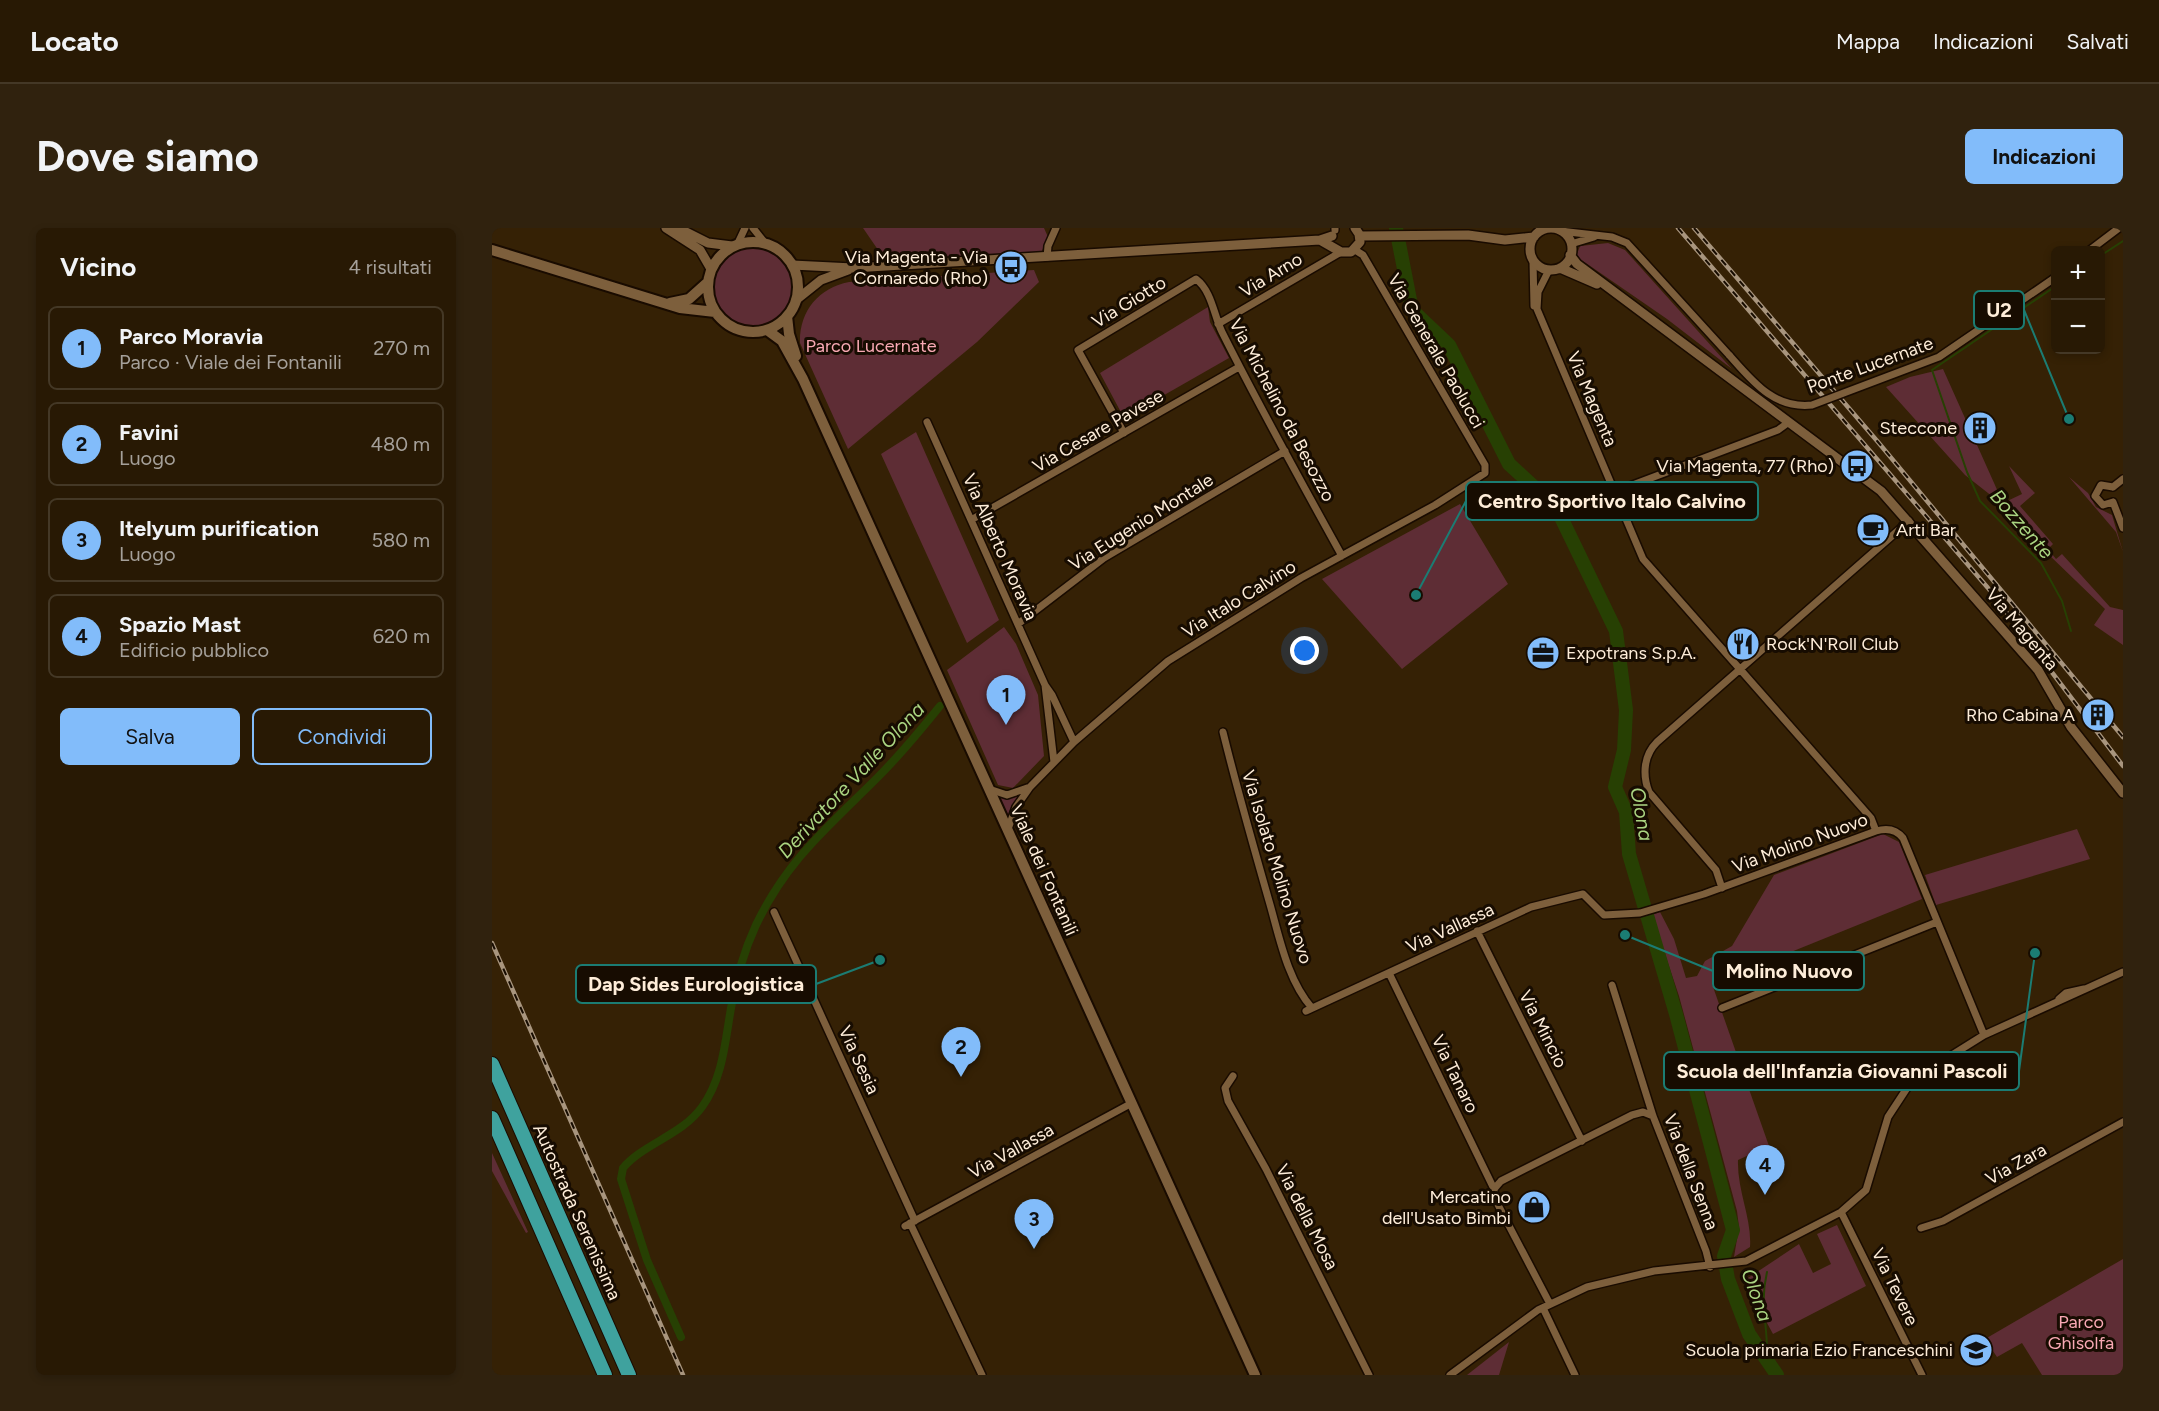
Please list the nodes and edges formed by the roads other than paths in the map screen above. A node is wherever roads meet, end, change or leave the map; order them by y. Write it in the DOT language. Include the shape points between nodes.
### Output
graph roads {
  1 [pos="666,228"];
  2 [pos="678,228"];
  3 [pos="745,228"];
  4 [pos="753,228"];
  5 [pos="1056,228"];
  6 [pos="2119,228"];
  7 [pos="1560,231"];
  8 [pos="1596,236"];
  9 [pos="1336,237"];
  10 [pos="1534,237"];
  11 [pos="1357,239"];
  12 [pos="1505,240"];
  13 [pos="765,243"];
  14 [pos="1571,244"];
  15 [pos="735,245"];
  16 [pos="2096,246"];
  17 [pos="492,250"];
  18 [pos="1570,255"];
  19 [pos="1531,256"];
  20 [pos="1047,257"];
  21 [pos="792,265"];
  22 [pos="853,268"];
  23 [pos="1560,268"];
  24 [pos="711,269"];
  25 [pos="1549,270"];
  26 [pos="1196,279"];
  27 [pos="2051,280"];
  28 [pos="708,282"];
  29 [pos="1615,293"];
  30 [pos="796,300"];
  31 [pos="667,303"];
  32 [pos="715,312"];
  33 [pos="787,316"];
  34 [pos="1540,319"];
  35 [pos="1218,324"];
  36 [pos="767,330"];
  37 [pos="1239,367"];
  38 [pos="803,379"];
  39 [pos="927,422"];
  40 [pos="1790,422"];
  41 [pos="1124,433"];
  42 [pos="1285,451"];
  43 [pos="1486,470"];
  44 [pos="2123,479"];
  45 [pos="2113,487"];
  46 [pos="1614,492"];
  47 [pos="2113,502"];
  48 [pos="971,520"];
  49 [pos="1909,521"];
  50 [pos="2123,528"];
  51 [pos="1342,555"];
  52 [pos="1018,624"];
  53 [pos="1740,670"];
  54 [pos="1045,685"];
  55 [pos="1223,732"];
  56 [pos="1074,742"];
  57 [pos="1054,762"];
  58 [pos="1030,787"];
  59 [pos="989,789"];
  60 [pos="2123,794"];
  61 [pos="1008,829"];
  62 [pos="1876,831"];
  63 [pos="1722,888"];
  64 [pos="774,912"];
  65 [pos="1604,915"];
  66 [pos="1937,922"];
  67 [pos="1477,931"];
  68 [pos="2123,972"];
  69 [pos="1389,973"];
  70 [pos="1612,985"];
  71 [pos="1722,1008"];
  72 [pos="1309,1009"];
  73 [pos="1984,1035"];
  74 [pos="492,1064"];
  75 [pos="1233,1076"];
  76 [pos="1132,1103"];
  77 [pos="1653,1116"];
  78 [pos="492,1118"];
  79 [pos="2123,1122"];
  80 [pos="1582,1140"];
  81 [pos="1494,1189"];
  82 [pos="1841,1212"];
  83 [pos="910,1223"];
  84 [pos="1921,1228"];
  85 [pos="1713,1267"];
  86 [pos="1550,1304"];
  87 [pos="1543,1308"];
  88 [pos="605,1375"];
  89 [pos="629,1375"];
  90 [pos="982,1375"];
  91 [pos="1255,1375"];
  92 [pos="1369,1375"];
  93 [pos="1450,1375"];
  94 [pos="1575,1375"];
  95 [pos="1922,1375"];
  1 -- 24 [label="street" via="700,250"];
  2 -- 15 [label="street" via="708,243"];
  3 -- 15 [label="street"];
  4 -- 13 [label="street"];
  5 -- 20 [label="street"];
  6 -- 16 [label="street"];
  7 -- 8 [label="street, Ponte Lucernate"];
  7 -- 10 [label="street" via="1546,229"];
  7 -- 14 [label="street"];
  8 -- 14 [label="street, Ponte Lucernate"];
  8 -- 27 [label="street, Ponte Lucernate, bridge" via="1627,243 1770,396 1793,405 1812,405 1939,357"];
  9 -- 11 [label="street"];
  9 -- 20 [label="street"];
  9 -- 35 [label="street, Via Arno"];
  10 -- 12 [label="street"];
  10 -- 19 [label="street"];
  11 -- 12 [label="street" via="1468,235"];
  11 -- 43 [label="street, Via Generale Paolucci"];
  12 -- 19 [label="street"];
  13 -- 15 [label="main road"];
  13 -- 21 [label="main road" via="782,252"];
  14 -- 18 [label="street"];
  15 -- 24 [label="main road" via="720,255"];
  17 -- 31 [label="main road"];
  18 -- 23 [label="street"];
  18 -- 29 [label="street, Via Magenta" via="1576,264"];
  19 -- 25 [label="street" via="1539,267"];
  19 -- 34 [label="street, Via Magenta" via="1532,298"];
  20 -- 22 [label="street"];
  21 -- 22 [label="street"];
  21 -- 30 [label="main road" via="798,281"];
  22 -- 30 [label="street" via="821,280"];
  23 -- 25 [label="street"];
  23 -- 29 [label="street, Via Magenta"];
  24 -- 28 [label="main road"];
  25 -- 34 [label="street, Via Magenta" via="1536,301"];
  26 -- 35 [label="street, Via Michelino da Besozzo" via="1212,304"];
  26 -- 41 [label="street, Via Giotto" via="1078,350"];
  28 -- 31 [label="main road" via="689,299"];
  28 -- 32 [label="main road"];
  29 -- 40 [label="street, Via Magenta"];
  30 -- 33 [label="main road"];
  31 -- 32 [label="main road"];
  32 -- 36 [label="main road" via="739,330"];
  33 -- 36 [label="main road"];
  33 -- 38 [label="main road, Viale dei Fontanili"];
  34 -- 46 [label="street, Via Magenta"];
  35 -- 37 [label="street, Via Michelino da Besozzo"];
  36 -- 38 [label="main road, Viale dei Fontanili" via="782,341"];
  37 -- 41 [label="street, Via Cesare Pavese"];
  37 -- 42 [label="street, Via Michelino da Besozzo"];
  38 -- 59 [label="main road, Viale dei Fontanili"];
  39 -- 48 [label="street, Via Alberto Moravia"];
  40 -- 46 [label="street"];
  40 -- 49 [label="street, Via Magenta" via="1869,481"];
  41 -- 48 [label="street, Via Cesare Pavese"];
  42 -- 51 [label="street, Via Michelino da Besozzo"];
  42 -- 52 [label="street, Via Eugenio Montale" via="1104,558"];
  43 -- 51 [label="street, Via Italo Calvino"];
  44 -- 45 [label="street"];
  45 -- 47 [label="street"];
  45 -- 47 [label="street" via="2104,484 2095,492 2100,504"];
  46 -- 53 [label="street, Via Magenta" via="1643,559"];
  47 -- 50 [label="street"];
  48 -- 52 [label="street, Via Alberto Moravia"];
  49 -- 53 [label="street"];
  49 -- 60 [label="street, Via Magenta" via="2038,670 2071,727"];
  51 -- 56 [label="street, Via Italo Calvino" via="1168,661"];
  52 -- 54 [label="street, Via Alberto Moravia"];
  53 -- 62 [label="street, Via Magenta" via="1871,818"];
  53 -- 63 [label="street" via="1653,747 1645,768 1648,792 1716,870"];
  54 -- 56 [label="street, Via Alberto Moravia"];
  54 -- 57 [label="street, Via Alberto Moravia"];
  55 -- 72 [label="street, Via Isolato Molino Nuovo" via="1248,835 1283,948"];
  56 -- 57 [label="street, Via Italo Calvino"];
  57 -- 58 [label="street, Via Italo Calvino"];
  58 -- 59 [label="street" via="1007,795"];
  58 -- 61 [label="street, Via Italo Calvino" via="1012,814"];
  59 -- 61 [label="main road, Viale dei Fontanili"];
  61 -- 76 [label="main road, Viale dei Fontanili"];
  62 -- 63 [label="street, Via Molino Nuovo"];
  62 -- 66 [label="street, Via Molino Nuovo" via="1891,830 1903,838"];
  63 -- 65 [label="street, Via Molino Nuovo" via="1640,913"];
  64 -- 83 [label="street, Via Sesia"];
  65 -- 67 [label="street, Via Vallassa" via="1586,895 1580,894 1531,907"];
  66 -- 71 [label="street"];
  66 -- 73 [label="street, Via Molino Nuovo"];
  67 -- 69 [label="street, Via Vallassa"];
  67 -- 80 [label="street, Via Mincio"];
  68 -- 73 [label="street" via="2067,993 2055,1003"];
  69 -- 72 [label="street, Via Vallassa"];
  69 -- 81 [label="street, Via Tanaro"];
  70 -- 77 [label="street, Via della Senna"];
  73 -- 82 [label="street" via="1928,1070 1903,1093 1888,1118 1866,1190"];
  74 -- 89 [label="highway, Autostrada Serenissima"];
  75 -- 92 [label="street, Via della Mosa" via="1224,1088 1228,1101"];
  76 -- 83 [label="street, Via Vallassa"];
  76 -- 91 [label="main road, Viale dei Fontanili"];
  77 -- 80 [label="street" via="1638,1113"];
  77 -- 85 [label="street, Via della Senna"];
  78 -- 88 [label="highway"];
  79 -- 84 [label="street, Via Zara" via="1949,1218"];
  80 -- 81 [label="street" via="1502,1181"];
  81 -- 86 [label="street, Via Tanaro" via="1495,1199"];
  82 -- 85 [label="street" via="1756,1257"];
  82 -- 95 [label="street, Via Tevere"];
  83 -- 90 [label="street, Via Sesia"];
  85 -- 86 [label="street" via="1654,1271 1611,1280"];
  86 -- 87 [label="street"];
  87 -- 93 [label="street"];
  87 -- 94 [label="street"];
}
